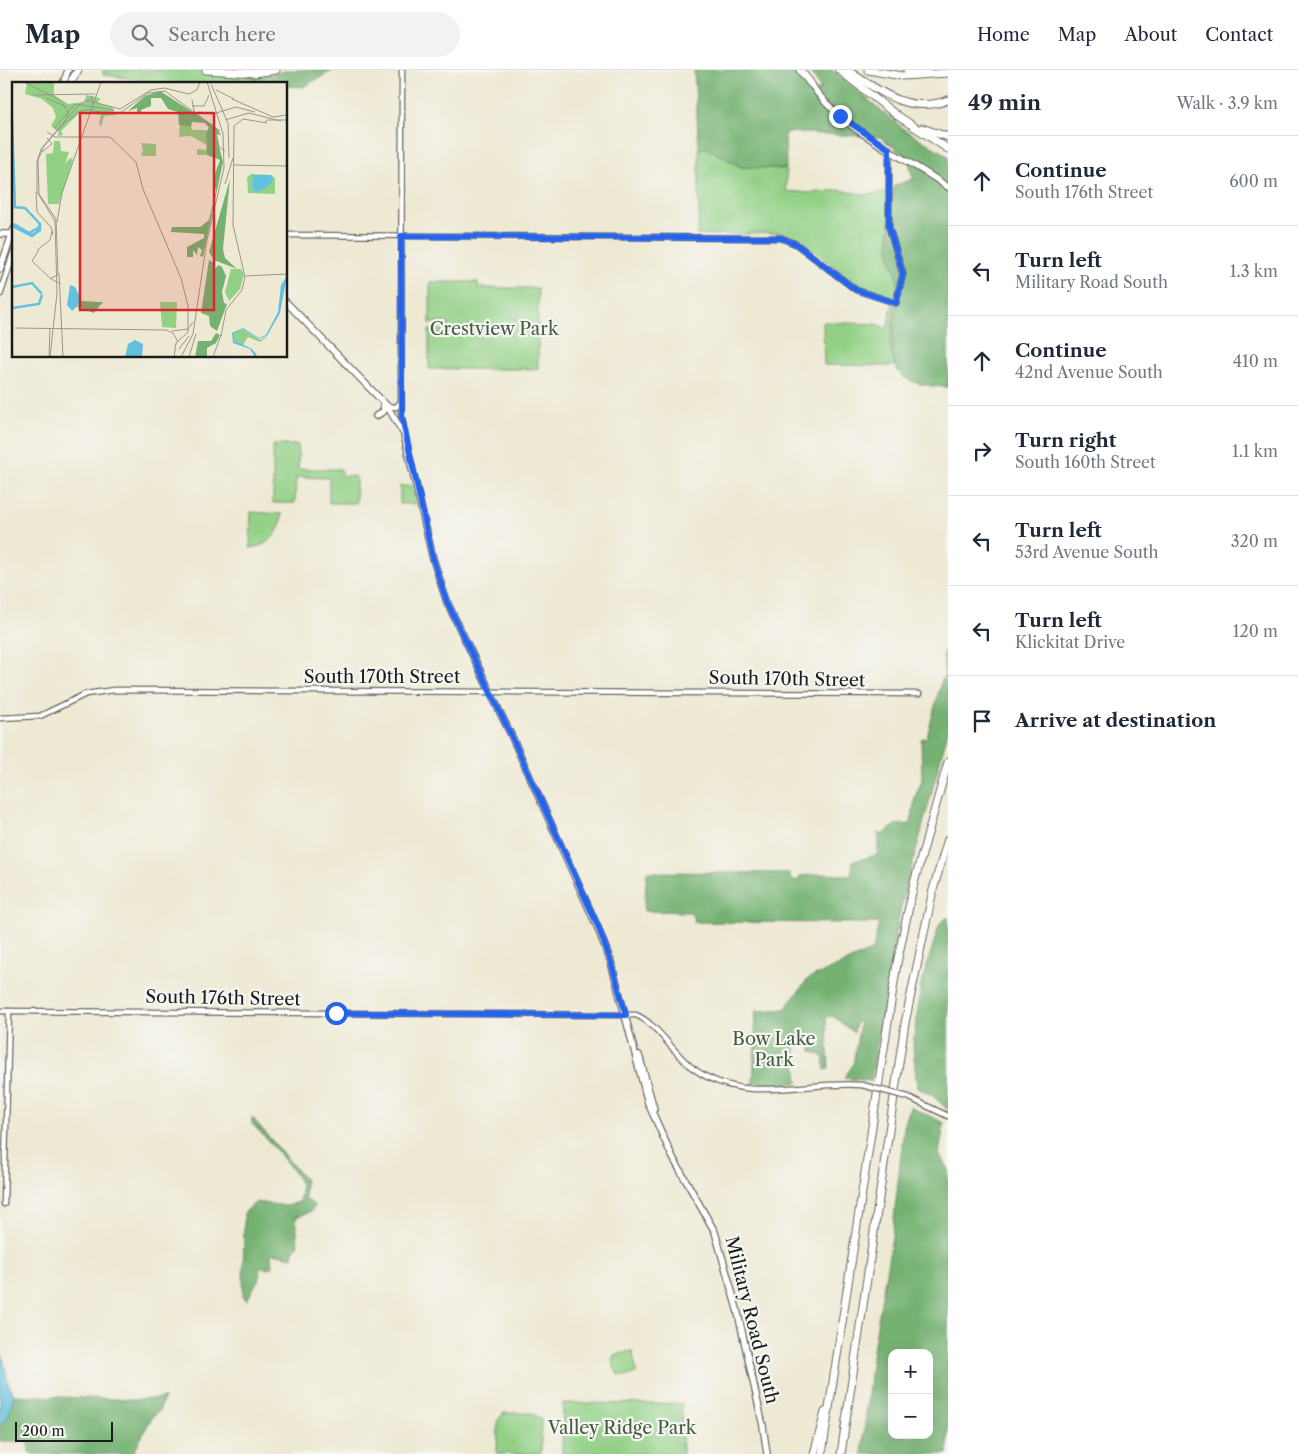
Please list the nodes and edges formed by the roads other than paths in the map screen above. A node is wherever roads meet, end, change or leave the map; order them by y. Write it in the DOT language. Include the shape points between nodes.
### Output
graph roads {
  1 [pos="68,70"];
  2 [pos="74,70"];
  3 [pos="78,70"];
  4 [pos="206,70"];
  5 [pos="276,70"];
  6 [pos="402,70"];
  7 [pos="801,70"];
  8 [pos="839,70"];
  9 [pos="847,70"];
  10 [pos="868,70"];
  11 [pos="906,70"];
  12 [pos="945,74"];
  13 [pos="64,82"];
  14 [pos="71,82"];
  15 [pos="811,84"];
  16 [pos="948,100"];
  17 [pos="895,114"];
  18 [pos="948,137"];
  19 [pos="889,149"];
  20 [pos="948,149"];
  21 [pos="948,187"];
  22 [pos="12,235"];
  23 [pos="288,235"];
  24 [pos="401,236"];
  25 [pos="12,258"];
  26 [pos="0,270"];
  27 [pos="0,294"];
  28 [pos="288,304"];
  29 [pos="382,400"];
  30 [pos="401,401"];
  31 [pos="387,406"];
  32 [pos="376,416"];
  33 [pos="404,434"];
  34 [pos="490,691"];
  35 [pos="919,694"];
  36 [pos="0,718"];
  37 [pos="948,762"];
  38 [pos="948,839"];
  39 [pos="0,1011"];
  40 [pos="9,1011"];
  41 [pos="626,1015"];
  42 [pos="948,1116"];
  43 [pos="4,1204"];
  44 [pos="834,1378"];
  45 [pos="767,1454"];
  46 [pos="814,1454"];
  47 [pos="822,1454"];
  48 [pos="841,1454"];
  1 -- 13 [label="main road"];
  2 -- 14 [label="main road"];
  3 -- 14 [label="highway"];
  4 -- 5 [label="highway" via="255,73"];
  6 -- 24 [label="street"];
  7 -- 15 [label="highway"];
  8 -- 17 [label="highway"];
  9 -- 16 [label="highway" via="903,103 928,105"];
  10 -- 12 [label="highway" via="902,76"];
  11 -- 12 [label="highway"];
  15 -- 19 [label="main road" via="840,116"];
  17 -- 18 [label="highway" via="932,133"];
  17 -- 20 [label="highway"];
  19 -- 21 [label="main road"];
  19 -- 24 [label="street" via="889,227 903,274 896,303 856,290 796,244 781,238"];
  22 -- 26 [label="main road"];
  23 -- 24 [label="street"];
  24 -- 30 [label="street"];
  25 -- 27 [label="main road"];
  28 -- 29 [label="main road, Military Road South"];
  29 -- 31 [label="main road, Military Road South"];
  29 -- 32 [label="main road" via="384,411"];
  30 -- 31 [label="street" via="396,407"];
  30 -- 33 [label="street"];
  31 -- 33 [label="main road, Military Road South"];
  33 -- 34 [label="main road, Military Road South" via="447,602"];
  34 -- 35 [label="street, South 170th Street"];
  34 -- 36 [label="street, South 170th Street" via="114,690 86,694 40,716"];
  34 -- 41 [label="main road, Military Road South" via="598,926"];
  37 -- 44 [label="highway" via="914,883 897,963"];
  38 -- 48 [label="highway" via="929,908 905,1023"];
  39 -- 40 [label="street, South 176th Street"];
  40 -- 41 [label="street, South 176th Street"];
  40 -- 43 [label="street"];
  41 -- 42 [label="street, South 176th Street, bridge" via="636,1015 648,1021 695,1070 734,1088 770,1090 837,1083 862,1085 908,1097"];
  41 -- 45 [label="main road, Military Road South" via="648,1103 672,1156 715,1232"];
  44 -- 46 [label="highway"];
  44 -- 47 [label="highway"];
}
